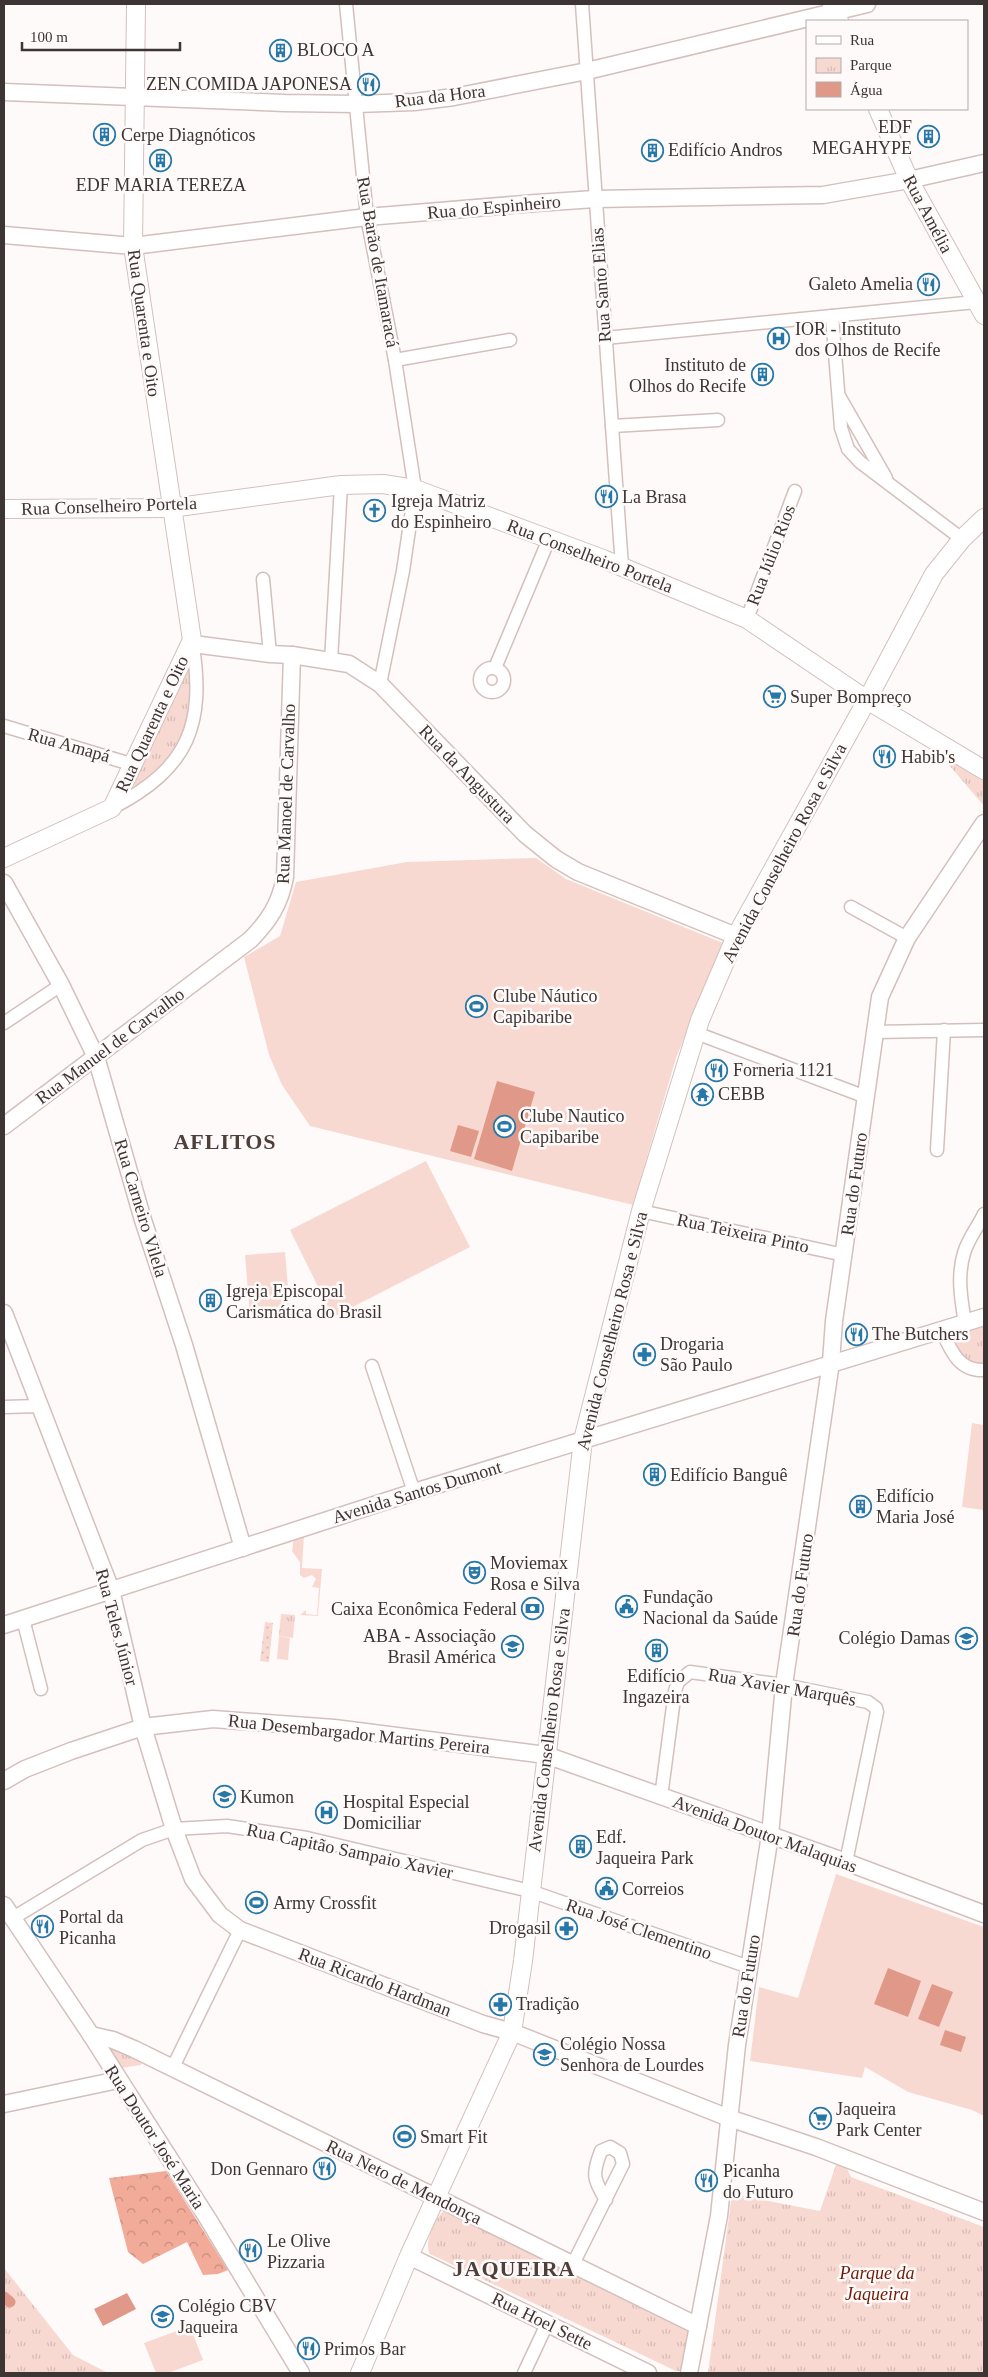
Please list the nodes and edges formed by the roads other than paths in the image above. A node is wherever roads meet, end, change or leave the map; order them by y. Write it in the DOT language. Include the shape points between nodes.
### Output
graph roads {
  1 [pos="136,4"];
  2 [pos="346,4"];
  3 [pos="582,4"];
  4 [pos="867,4"];
  5 [pos="835,12"];
  6 [pos="586,71"];
  7 [pos="4,92"];
  8 [pos="136,98"];
  9 [pos="356,104"];
  10 [pos="878,110"];
  11 [pos="984,163"];
  12 [pos="909,180"];
  13 [pos="595,199"];
  14 [pos="367,217"];
  15 [pos="4,235"];
  16 [pos="132,246"];
  17 [pos="980,309"];
  18 [pos="832,316"];
  19 [pos="605,338"];
  20 [pos="510,340"];
  21 [pos="395,360"];
  22 [pos="837,391"];
  23 [pos="718,420"];
  24 [pos="612,426"];
  25 [pos="888,482"];
  26 [pos="341,485"];
  27 [pos="415,489"];
  28 [pos="795,491"];
  29 [pos="171,508"];
  30 [pos="4,509"];
  31 [pos="984,518"];
  32 [pos="549,539"];
  33 [pos="962,539"];
  34 [pos="622,567"];
  35 [pos="263,579"];
  36 [pos="746,619"];
  37 [pos="192,642"];
  38 [pos="270,654"];
  39 [pos="292,655"];
  40 [pos="332,661"];
  41 [pos="495,668"];
  42 [pos="380,684"];
  43 [pos="867,700"];
  44 [pos="4,726"];
  45 [pos="134,765"];
  46 [pos="984,770"];
  47 [pos="112,808"];
  48 [pos="984,823"];
  49 [pos="4,858"];
  50 [pos="4,882"];
  51 [pos="852,907"];
  52 [pos="736,936"];
  53 [pos="907,938"];
  54 [pos="216,967"];
  55 [pos="61,985"];
  56 [pos="4,1023"];
  57 [pos="944,1030"];
  58 [pos="984,1030"];
  59 [pos="874,1032"];
  60 [pos="696,1034"];
  61 [pos="96,1057"];
  62 [pos="866,1097"];
  63 [pos="4,1126"];
  64 [pos="937,1150"];
  65 [pos="641,1211"];
  66 [pos="984,1214"];
  67 [pos="844,1255"];
  68 [pos="4,1313"];
  69 [pos="984,1317"];
  70 [pos="964,1322"];
  71 [pos="942,1330"];
  72 [pos="831,1362"];
  73 [pos="372,1366"];
  74 [pos="984,1370"];
  75 [pos="40,1406"];
  76 [pos="4,1408"];
  77 [pos="583,1440"];
  78 [pos="414,1492"];
  79 [pos="243,1548"];
  80 [pos="111,1590"];
  81 [pos="23,1619"];
  82 [pos="4,1625"];
  83 [pos="784,1685"];
  84 [pos="42,1688"];
  85 [pos="143,1727"];
  86 [pos="546,1755"];
  87 [pos="4,1781"];
  88 [pos="661,1796"];
  89 [pos="174,1829"];
  90 [pos="770,1835"];
  91 [pos="846,1862"];
  92 [pos="530,1891"];
  93 [pos="8,1912"];
  94 [pos="984,1914"];
  95 [pos="240,1930"];
  96 [pos="749,1966"];
  97 [pos="512,2032"];
  98 [pos="105,2045"];
  99 [pos="172,2069"];
  100 [pos="118,2080"];
  101 [pos="4,2104"];
  102 [pos="729,2118"];
  103 [pos="435,2198"];
  104 [pos="606,2200"];
  105 [pos="984,2212"];
  106 [pos="409,2256"];
  107 [pos="572,2266"];
  108 [pos="547,2324"];
  109 [pos="698,2326"];
  110 [pos="301,2373"];
  111 [pos="360,2373"];
  112 [pos="524,2373"];
  113 [pos="648,2373"];
  114 [pos="689,2373"];
  1 -- 8 [label="main road, Rua Quarenta e Oito"];
  2 -- 9 [label="street, Rua Barão de Itamaracá"];
  3 -- 6 [label="street, Rua Santo Elias"];
  4 -- 5 [label="street, Rua da Hora"];
  5 -- 6 [label="street, Rua da Hora"];
  6 -- 9 [label="street, Rua da Hora" via="454,97"];
  6 -- 13 [label="street, Rua Santo Elias"];
  7 -- 8 [label="street, Rua da Hora"];
  8 -- 9 [label="street, Rua da Hora"];
  8 -- 16 [label="main road, Rua Quarenta e Oito"];
  9 -- 14 [label="street, Rua Barão de Itamaracá"];
  10 -- 12 [label="main road, Rua Amélia"];
  11 -- 12 [label="street, Rua do Espinheiro"];
  12 -- 13 [label="street, Rua do Espinheiro" via="824,195"];
  12 -- 17 [label="main road, Rua Amélia"];
  13 -- 14 [label="street, Rua do Espinheiro"];
  13 -- 19 [label="street, Rua Santo Elias"];
  14 -- 16 [label="street, Rua do Espinheiro"];
  14 -- 21 [label="street, Rua Barão de Itamaracá"];
  15 -- 16 [label="street, Rua do Espinheiro"];
  16 -- 29 [label="main road, Rua Quarenta e Oito"];
  17 -- 18 [label="street"];
  18 -- 19 [label="street"];
  18 -- 22 [label="street"];
  19 -- 24 [label="street, Rua Santo Elias"];
  20 -- 21 [label="street"];
  21 -- 27 [label="street, Rua Barão de Itamaracá"];
  22 -- 25 [label="street"];
  22 -- 25 [label="street" via="841,428 848,449"];
  23 -- 24 [label="street"];
  24 -- 34 [label="street, Rua Santo Elias"];
  25 -- 33 [label="street"];
  26 -- 27 [label="main road, Rua Conselheiro Portela" via="383,484"];
  26 -- 29 [label="main road, Rua Conselheiro Portela"];
  26 -- 40 [label="street"];
  27 -- 32 [label="main road, Rua Conselheiro Portela"];
  27 -- 42 [label="street, Rua Barão de Itamaracá" via="403,571"];
  28 -- 36 [label="street, Rua Júlio Rios"];
  29 -- 30 [label="main road, Rua Conselheiro Portela"];
  29 -- 37 [label="main road, Rua Quarenta e Oito"];
  31 -- 33 [label="main road, Avenida Conselheiro Rosa e Silva"];
  32 -- 34 [label="main road, Rua Conselheiro Portela"];
  32 -- 41 [label="street"];
  33 -- 43 [label="main road, Avenida Conselheiro Rosa e Silva" via="934,574"];
  34 -- 36 [label="main road, Rua Conselheiro Portela"];
  35 -- 38 [label="street"];
  36 -- 43 [label="main road, Rua Conselheiro Portela"];
  37 -- 38 [label="street, Rua da Angustura"];
  37 -- 45 [label="main road, Rua Quarenta e Oito"];
  37 -- 47 [label="street, Rua Quarenta e Oito" via="197,691 194,723 187,740 166,772 142,792"];
  38 -- 39 [label="street, Rua da Angustura"];
  39 -- 40 [label="street, Rua da Angustura"];
  39 -- 54 [label="street, Rua Manoel de Carvalho" via="282,893 266,924"];
  40 -- 42 [label="street, Rua da Angustura" via="349,664"];
  42 -- 52 [label="street, Rua da Angustura" via="525,834 556,859 578,872"];
  43 -- 46 [label="main road, Rua Conselheiro Portela"];
  43 -- 52 [label="main road, Avenida Conselheiro Rosa e Silva"];
  44 -- 45 [label="street, Rua Amapá"];
  45 -- 47 [label="main road, Rua Quarenta e Oito"];
  47 -- 49 [label="main road, Rua Quarenta e Oito"];
  48 -- 53 [label="street, Rua do Futuro"];
  50 -- 55 [label="street, Rua Carneiro Vilela"];
  51 -- 53 [label="street"];
  52 -- 60 [label="main road, Avenida Conselheiro Rosa e Silva"];
  53 -- 59 [label="street, Rua do Futuro" via="880,997"];
  54 -- 61 [label="street, Rua Manuel de Carvalho"];
  55 -- 56 [label="street"];
  55 -- 61 [label="street, Rua Carneiro Vilela"];
  57 -- 58 [label="street"];
  57 -- 59 [label="street"];
  57 -- 64 [label="street"];
  59 -- 62 [label="street, Rua do Futuro"];
  60 -- 62 [label="street"];
  60 -- 65 [label="main road, Avenida Conselheiro Rosa e Silva"];
  61 -- 63 [label="street, Rua Manuel de Carvalho"];
  61 -- 79 [label="street, Rua Carneiro Vilela"];
  62 -- 67 [label="street, Rua do Futuro"];
  65 -- 67 [label="street, Rua Teixeira Pinto"];
  65 -- 77 [label="main road, Avenida Conselheiro Rosa e Silva"];
  66 -- 70 [label="street" via="964,1251 961,1266"];
  67 -- 72 [label="street, Rua do Futuro"];
  68 -- 75 [label="street, Rua Teles Júnior"];
  69 -- 70 [label="street, Avenida Santos Dumont"];
  70 -- 71 [label="street, Avenida Santos Dumont"];
  71 -- 72 [label="street, Avenida Santos Dumont"];
  71 -- 74 [label="street" via="956,1359 970,1369"];
  72 -- 77 [label="street, Avenida Santos Dumont"];
  72 -- 83 [label="street, Rua do Futuro"];
  73 -- 78 [label="street"];
  75 -- 76 [label="street"];
  75 -- 80 [label="street, Rua Teles Júnior"];
  77 -- 78 [label="street, Avenida Santos Dumont"];
  77 -- 86 [label="main road, Avenida Conselheiro Rosa e Silva"];
  78 -- 79 [label="street, Avenida Santos Dumont"];
  79 -- 80 [label="street, Avenida Santos Dumont"];
  80 -- 81 [label="street, Avenida Santos Dumont"];
  80 -- 85 [label="street, Rua Teles Júnior"];
  81 -- 82 [label="street, Avenida Santos Dumont"];
  81 -- 84 [label="street"];
  83 -- 88 [label="street, Rua Xavier Marquês" via="697,1672 683,1676 675,1692"];
  83 -- 90 [label="street, Rua do Futuro"];
  83 -- 91 [label="street, Rua Xavier Marquês" via="868,1702 876,1708"];
  85 -- 86 [label="street, Rua Desembargador Martins Pereira" via="213,1719 334,1728"];
  85 -- 87 [label="street, Rua Desembargador Martins Pereira" via="71,1751"];
  85 -- 89 [label="street, Rua Teles Júnior"];
  86 -- 88 [label="street, Avenida Doutor Malaquias"];
  86 -- 92 [label="main road, Avenida Conselheiro Rosa e Silva"];
  88 -- 90 [label="street, Avenida Doutor Malaquias"];
  89 -- 92 [label="street, Rua Capitão Sampaio Xavier" via="227,1826 297,1837"];
  89 -- 93 [label="street, Rua Capitão Sampaio Xavier" via="142,1840"];
  89 -- 95 [label="street, Rua Teles Júnior" via="197,1885 220,1915"];
  90 -- 91 [label="street, Avenida Doutor Malaquias"];
  90 -- 96 [label="street, Rua do Futuro"];
  91 -- 94 [label="street, Avenida Doutor Malaquias"];
  92 -- 96 [label="street, Rua José Clementino"];
  92 -- 97 [label="main road, Avenida Conselheiro Rosa e Silva"];
  93 -- 98 [label="street, Rua Doutor José Maria" via="91,2035"];
  95 -- 97 [label="street, Rua Ricardo Hardman" via="483,2024"];
  95 -- 99 [label="street"];
  96 -- 102 [label="street, Rua do Futuro"];
  97 -- 102 [label="street, Rua Ricardo Hardman"];
  97 -- 103 [label="main road, Avenida Conselheiro Rosa e Silva"];
  98 -- 99 [label="street, Rua Neto de Mendonça"];
  98 -- 100 [label="street, Rua Doutor José Maria"];
  99 -- 103 [label="street, Rua Neto de Mendonça"];
  100 -- 101 [label="street"];
  100 -- 110 [label="street, Rua Doutor José Maria" via="208,2219"];
  102 -- 105 [label="street, Rua Ricardo Hardman" via="816,2147"];
  102 -- 109 [label="street, Rua do Futuro" via="719,2216"];
  103 -- 106 [label="main road, Avenida Conselheiro Rosa e Silva"];
  103 -- 107 [label="street, Rua Neto de Mendonça"];
  104 -- 107 [label="street"];
  106 -- 108 [label="street, Rua Hoel Sette"];
  106 -- 111 [label="main road, Avenida Conselheiro Rosa e Silva"];
  107 -- 109 [label="street, Rua Neto de Mendonça"];
  108 -- 112 [label="street"];
  108 -- 113 [label="street, Rua Hoel Sette"];
  109 -- 114 [label="street, Rua do Futuro"];
}
